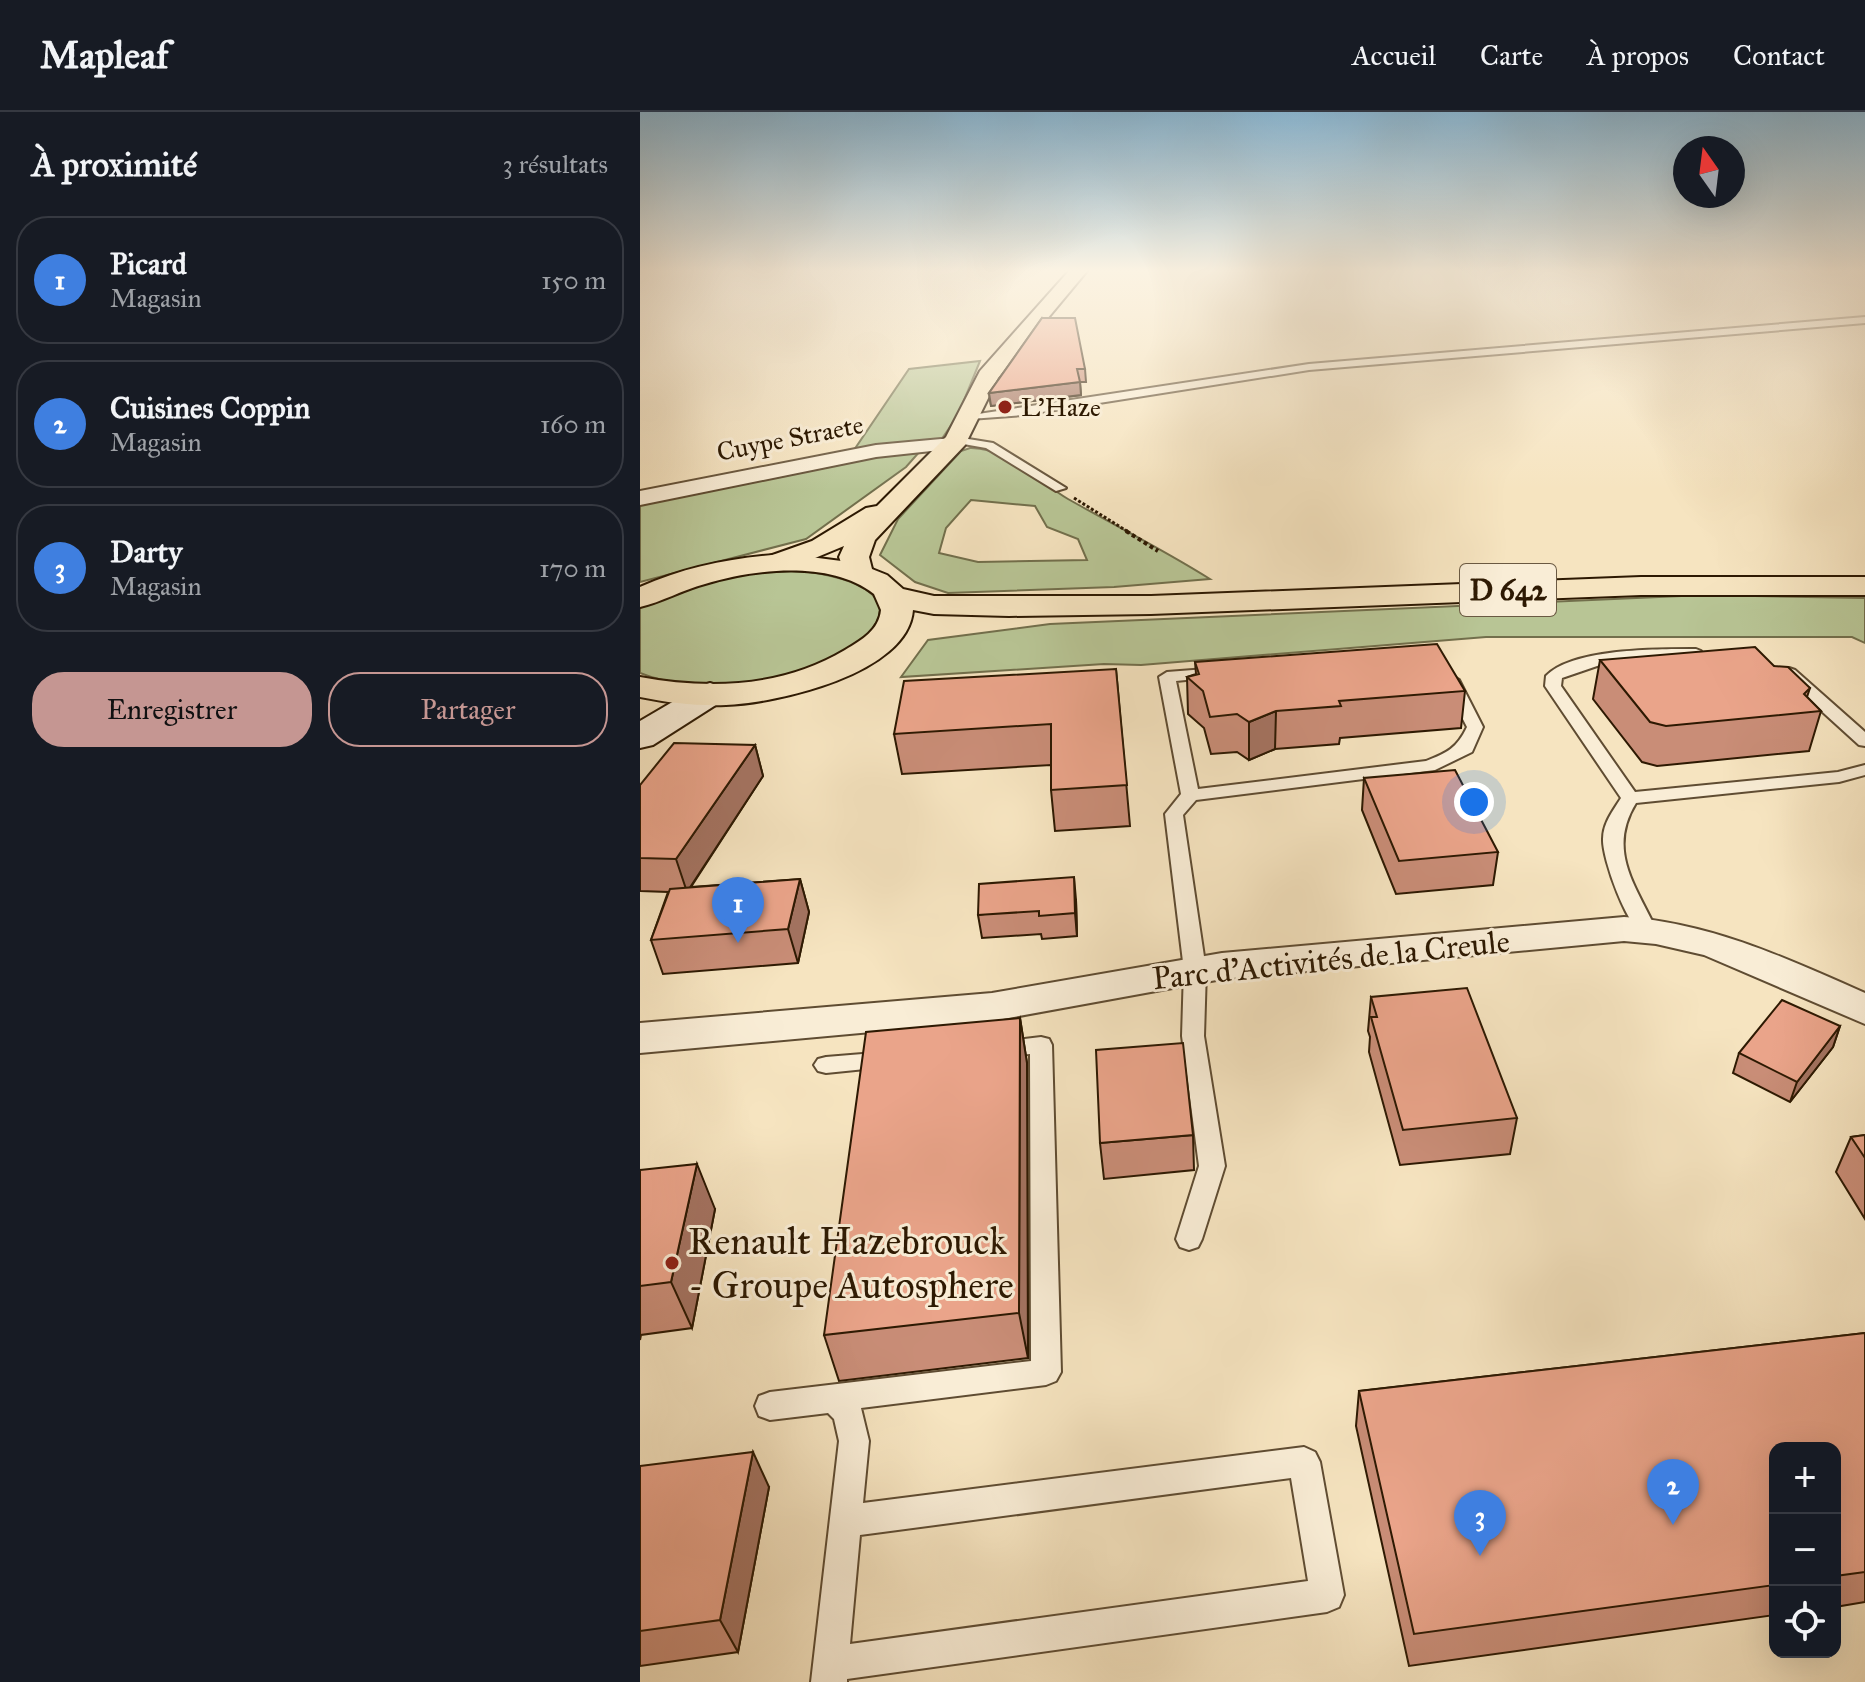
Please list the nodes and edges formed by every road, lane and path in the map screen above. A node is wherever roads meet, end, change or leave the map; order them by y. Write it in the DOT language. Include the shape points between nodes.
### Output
graph roads {
  1 [pos="1015,344"];
  2 [pos="1578,344"];
  3 [pos="970,416"];
  4 [pos="954,442"];
  5 [pos="1060,488"];
  6 [pos="640,498"];
  7 [pos="888,506"];
  8 [pos="1158,551"];
  9 [pos="775,564"];
  10 [pos="858,573"];
  11 [pos="1865,586"];
  12 [pos="893,596"];
  13 [pos="640,598"];
  14 [pos="1151,605"];
  15 [pos="876,645"];
  16 [pos="1714,655"];
  17 [pos="1767,664"];
  18 [pos="1437,665"];
  19 [pos="1243,671"];
  20 [pos="640,687"];
  21 [pos="710,694"];
  22 [pos="640,737"];
  23 [pos="1865,741"];
  24 [pos="1865,770"];
  25 [pos="1190,795"];
  26 [pos="1630,798"];
  27 [pos="1646,929"];
  28 [pos="1195,970"];
  29 [pos="1865,1010"];
  30 [pos="640,1038"];
  31 [pos="980,1051"];
  32 [pos="918,1057"];
  33 [pos="826,1065"];
  34 [pos="1189,1239"];
  35 [pos="834,1398"];
  36 [pos="770,1406"];
  37 [pos="846,1521"];
  38 [pos="830,1673"];
  1 -- 3 [label="main road" via="988,376"];
  2 -- 3 [label="lane" via="1309,367"];
  3 -- 4 [label="main road"];
  4 -- 5 [label="lane" via="989,445"];
  4 -- 6 [label="street, Cuype Straete" via="876,451"];
  4 -- 7 [label="main road"];
  5 -- 8 [label="path"];
  7 -- 9 [label="main road" via="831,542"];
  7 -- 10 [label="main road" via="856,547"];
  9 -- 10 [label="main road"];
  9 -- 13 [label="main road" via="702,575"];
  10 -- 12 [label="main road"];
  11 -- 14 [label="main road, D 642" via="1602,587"];
  12 -- 14 [label="main road, D 642" via="949,606"];
  12 -- 15 [label="main road" via="895,619"];
  14 -- 15 [label="main road, D 642" via="962,622"];
  15 -- 21 [label="main road" via="843,665 798,681"];
  16 -- 26 [label="lane" via="1649,656 1575,667 1554,676 1553,686"];
  17 -- 23 [label="lane" via="1797,678"];
  18 -- 25 [label="lane" via="1475,727 1466,748 1451,758 1396,771"];
  19 -- 25 [label="lane" via="1167,677"];
  20 -- 21 [label="main road"];
  21 -- 22 [label="main road"];
  24 -- 26 [label="lane"];
  25 -- 28 [label="lane" via="1174,814"];
  26 -- 27 [label="lane" via="1614,824 1613,837"];
  27 -- 28 [label="street, Parc d'Activités de la Creule"];
  27 -- 29 [label="street, Parc d'Activités de la Creule" via="1708,941"];
  28 -- 30 [label="street, Parc d'Activités de la Creule" via="1023,1003"];
  28 -- 34 [label="lane" via="1193,1036 1212,1166"];
  31 -- 35 [label="lane" via="1041,1045 1046,1372"];
  32 -- 33 [label="lane"];
  35 -- 36 [label="lane"];
  35 -- 37 [label="lane" via="853,1426"];
  37 -- 38 [label="lane"];
  37 -- 38 [label="lane" via="1304,1462 1327,1595"];
}
